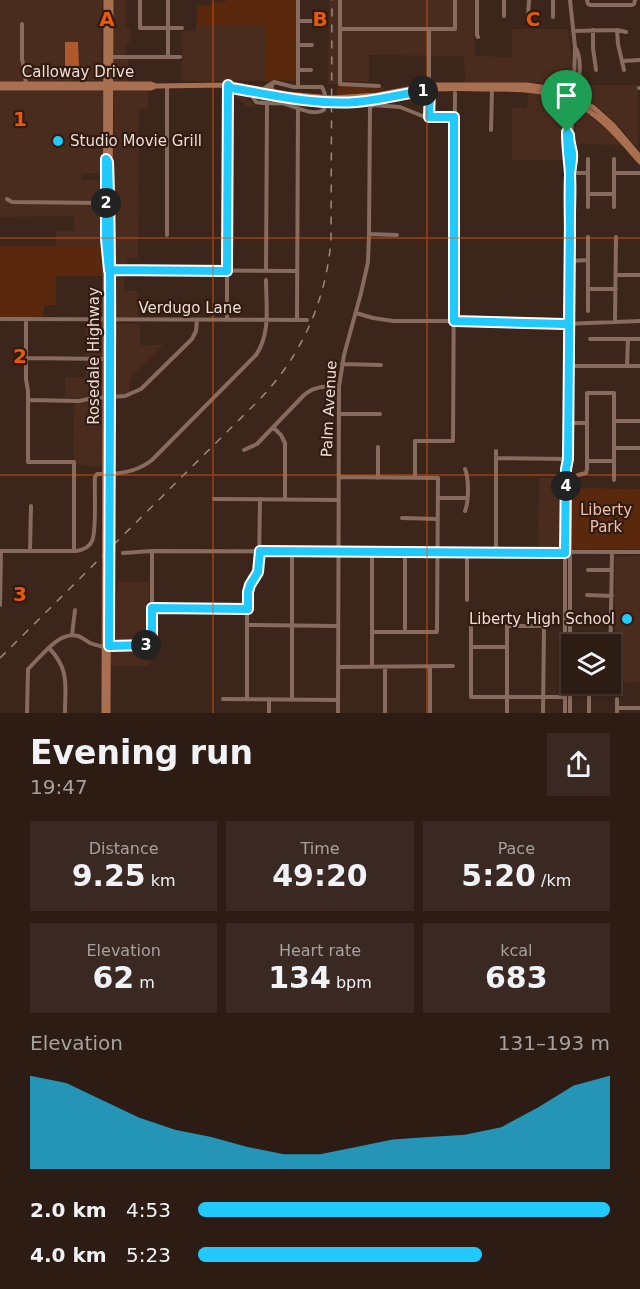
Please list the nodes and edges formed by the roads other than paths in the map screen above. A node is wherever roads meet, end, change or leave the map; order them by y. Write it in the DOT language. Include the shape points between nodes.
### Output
graph roads {
  1 [pos="106,0"];
  2 [pos="111,0"];
  3 [pos="140,0"];
  4 [pos="168,0"];
  5 [pos="298,0"];
  6 [pos="340,0"];
  7 [pos="455,0"];
  8 [pos="477,0"];
  9 [pos="504,0"];
  10 [pos="529,0"];
  11 [pos="553,0"];
  12 [pos="570,0"];
  13 [pos="587,2"];
  14 [pos="611,2"];
  15 [pos="635,2"];
  16 [pos="504,16"];
  17 [pos="528,16"];
  18 [pos="553,17"];
  19 [pos="298,21"];
  20 [pos="312,21"];
  21 [pos="22,24"];
  22 [pos="168,28"];
  23 [pos="182,28"];
  24 [pos="340,29"];
  25 [pos="429,29"];
  26 [pos="593,30"];
  27 [pos="617,30"];
  28 [pos="573,31"];
  29 [pos="626,32"];
  30 [pos="478,37"];
  31 [pos="298,45"];
  32 [pos="312,45"];
  33 [pos="108,57"];
  34 [pos="168,57"];
  35 [pos="180,57"];
  36 [pos="640,60"];
  37 [pos="622,61"];
  38 [pos="298,70"];
  39 [pos="312,70"];
  40 [pos="596,70"];
  41 [pos="624,70"];
  42 [pos="274,82"];
  43 [pos="97,83"];
  44 [pos="63,84"];
  45 [pos="228,85"];
  46 [pos="512,85"];
  47 [pos="0,86"];
  48 [pos="26,86"];
  49 [pos="108,86"];
  50 [pos="167,86"];
  51 [pos="379,86"];
  52 [pos="540,86"];
  53 [pos="298,87"];
  54 [pos="43,88"];
  55 [pos="429,88"];
  56 [pos="492,89"];
  57 [pos="520,89"];
  58 [pos="249,91"];
  59 [pos="263,92"];
  60 [pos="275,92"];
  61 [pos="455,93"];
  62 [pos="573,99"];
  63 [pos="256,102"];
  64 [pos="267,103"];
  65 [pos="298,108"];
  66 [pos="429,117"];
  67 [pos="454,117"];
  68 [pos="491,130"];
  69 [pos="567,132"];
  70 [pos="619,134"];
  71 [pos="572,153"];
  72 [pos="640,156"];
  73 [pos="108,159"];
  74 [pos="588,159"];
  75 [pos="614,159"];
  76 [pos="640,162"];
  77 [pos="588,172"];
  78 [pos="570,173"];
  79 [pos="614,173"];
  80 [pos="640,173"];
  81 [pos="588,194"];
  82 [pos="614,194"];
  83 [pos="7,199"];
  84 [pos="108,201"];
  85 [pos="588,207"];
  86 [pos="614,207"];
  87 [pos="369,234"];
  88 [pos="167,235"];
  89 [pos="397,235"];
  90 [pos="588,237"];
  91 [pos="616,237"];
  92 [pos="106,239"];
  93 [pos="588,260"];
  94 [pos="570,261"];
  95 [pos="110,270"];
  96 [pos="227,271"];
  97 [pos="266,271"];
  98 [pos="297,271"];
  99 [pos="616,274"];
  100 [pos="640,275"];
  101 [pos="106,279"];
  102 [pos="266,280"];
  103 [pos="588,289"];
  104 [pos="616,289"];
  105 [pos="110,296"];
  106 [pos="588,311"];
  107 [pos="356,313"];
  108 [pos="0,319"];
  109 [pos="26,319"];
  110 [pos="108,320"];
  111 [pos="197,320"];
  112 [pos="227,320"];
  113 [pos="266,320"];
  114 [pos="297,320"];
  115 [pos="308,320"];
  116 [pos="454,321"];
  117 [pos="615,321"];
  118 [pos="640,321"];
  119 [pos="569,322"];
  120 [pos="590,339"];
  121 [pos="628,339"];
  122 [pos="640,339"];
  123 [pos="26,358"];
  124 [pos="108,359"];
  125 [pos="342,364"];
  126 [pos="381,365"];
  127 [pos="568,366"];
  128 [pos="627,366"];
  129 [pos="640,366"];
  130 [pos="339,387"];
  131 [pos="107,398"];
  132 [pos="28,400"];
  133 [pos="339,414"];
  134 [pos="380,414"];
  135 [pos="614,421"];
  136 [pos="640,421"];
  137 [pos="568,423"];
  138 [pos="587,423"];
  139 [pos="274,428"];
  140 [pos="378,447"];
  141 [pos="614,448"];
  142 [pos="640,448"];
  143 [pos="244,450"];
  144 [pos="496,451"];
  145 [pos="496,458"];
  146 [pos="568,459"];
  147 [pos="587,461"];
  148 [pos="614,461"];
  149 [pos="465,469"];
  150 [pos="107,474"];
  151 [pos="578,475"];
  152 [pos="339,477"];
  153 [pos="378,478"];
  154 [pos="414,478"];
  155 [pos="566,478"];
  156 [pos="614,480"];
  157 [pos="570,495"];
  158 [pos="438,498"];
  159 [pos="467,498"];
  160 [pos="214,499"];
  161 [pos="260,499"];
  162 [pos="285,499"];
  163 [pos="338,500"];
  164 [pos="566,504"];
  165 [pos="31,506"];
  166 [pos="465,511"];
  167 [pos="402,518"];
  168 [pos="438,519"];
  169 [pos="570,523"];
  170 [pos="107,545"];
  171 [pos="0,550"];
  172 [pos="30,551"];
  173 [pos="74,551"];
  174 [pos="152,551"];
  175 [pos="260,551"];
  176 [pos="292,552"];
  177 [pos="338,552"];
  178 [pos="372,552"];
  179 [pos="405,552"];
  180 [pos="438,552"];
  181 [pos="467,552"];
  182 [pos="496,552"];
  183 [pos="568,552"];
  184 [pos="612,552"];
  185 [pos="640,552"];
  186 [pos="123,553"];
  187 [pos="107,562"];
  188 [pos="0,565"];
  189 [pos="588,570"];
  190 [pos="612,570"];
  191 [pos="0,584"];
  192 [pos="587,596"];
  193 [pos="612,596"];
  194 [pos="467,600"];
  195 [pos="0,605"];
  196 [pos="152,608"];
  197 [pos="248,609"];
  198 [pos="75,610"];
  199 [pos="471,615"];
  200 [pos="587,621"];
  201 [pos="611,621"];
  202 [pos="247,625"];
  203 [pos="292,626"];
  204 [pos="338,626"];
  205 [pos="372,632"];
  206 [pos="405,632"];
  207 [pos="570,634"];
  208 [pos="611,634"];
  209 [pos="72,635"];
  210 [pos="106,646"];
  211 [pos="471,647"];
  212 [pos="49,648"];
  213 [pos="507,648"];
  214 [pos="453,666"];
  215 [pos="338,667"];
  216 [pos="372,667"];
  217 [pos="385,667"];
  218 [pos="430,667"];
  219 [pos="569,694"];
  220 [pos="589,694"];
  221 [pos="507,697"];
  222 [pos="543,697"];
  223 [pos="565,697"];
  224 [pos="223,699"];
  225 [pos="247,699"];
  226 [pos="269,699"];
  227 [pos="292,699"];
  228 [pos="338,699"];
  229 [pos="617,699"];
  230 [pos="640,708"];
  231 [pos="617,710"];
  232 [pos="106,712"];
  233 [pos="27,713"];
  234 [pos="65,713"];
  235 [pos="269,713"];
  236 [pos="338,713"];
  237 [pos="385,713"];
  238 [pos="430,713"];
  239 [pos="507,713"];
  240 [pos="543,713"];
  241 [pos="567,713"];
  242 [pos="589,713"];
  1 -- 33 [label="main road, Rosedale Highway"];
  2 -- 33 [label="main road, Rosedale Highway"];
  3 -- 22 [label="street" via="140,28"];
  4 -- 22 [label="street"];
  5 -- 19 [label="street"];
  6 -- 24 [label="street"];
  7 -- 25 [label="street" via="455,29"];
  8 -- 30 [label="street"];
  9 -- 16 [label="street"];
  10 -- 17 [label="street"];
  11 -- 18 [label="street"];
  12 -- 28 [label="street"];
  13 -- 14 [label="street"];
  14 -- 15 [label="street"];
  19 -- 20 [label="street"];
  19 -- 31 [label="street"];
  21 -- 48 [label="street"];
  22 -- 23 [label="street"];
  22 -- 34 [label="street"];
  24 -- 25 [label="street"];
  24 -- 51 [label="street" via="340,84"];
  25 -- 55 [label="street"];
  26 -- 27 [label="street"];
  26 -- 28 [label="street"];
  26 -- 40 [label="street"];
  27 -- 29 [label="street"];
  27 -- 37 [label="street"];
  28 -- 62 [label="street"];
  31 -- 32 [label="street"];
  31 -- 38 [label="street"];
  33 -- 34 [label="street"];
  33 -- 43 [label="main road" via="103,80"];
  33 -- 49 [label="main road, Rosedale Highway"];
  34 -- 35 [label="street"];
  36 -- 37 [label="street"];
  37 -- 41 [label="street"];
  38 -- 39 [label="street"];
  38 -- 53 [label="street"];
  42 -- 53 [label="street"];
  42 -- 59 [label="street"];
  42 -- 60 [label="street" via="271,87"];
  43 -- 44 [label="main road, Calloway Drive"];
  43 -- 49 [label="main road, Calloway Drive"];
  44 -- 48 [label="main road, Calloway Drive"];
  44 -- 54 [label="main road"];
  45 -- 50 [label="main road, Calloway Drive"];
  45 -- 58 [label="main road, Calloway Drive"];
  45 -- 59 [label="main road, Calloway Drive"];
  45 -- 96 [label="street"];
  46 -- 52 [label="main road, Calloway Drive"];
  46 -- 55 [label="main road, Calloway Drive"];
  46 -- 56 [label="main road"];
  47 -- 48 [label="main road, Calloway Drive"];
  48 -- 54 [label="main road, Calloway Drive"];
  49 -- 50 [label="main road, Calloway Drive"];
  49 -- 54 [label="main road, Calloway Drive"];
  49 -- 73 [label="main road, Rosedale Highway"];
  49 -- 73 [label="main road, Rosedale Highway"];
  50 -- 88 [label="street"];
  52 -- 57 [label="main road"];
  52 -- 62 [label="main road, Calloway Drive"];
  53 -- 65 [label="street" via="320,87 325,94 323,111"];
  55 -- 56 [label="main road, Calloway Drive"];
  55 -- 59 [label="main road, Calloway Drive" via="343,102 300,100"];
  55 -- 60 [label="main road, Calloway Drive" via="343,98"];
  55 -- 66 [label="street"];
  56 -- 57 [label="main road, Calloway Drive"];
  56 -- 68 [label="street"];
  57 -- 62 [label="main road, Calloway Drive"];
  58 -- 59 [label="main road, Calloway Drive"];
  58 -- 63 [label="street"];
  59 -- 60 [label="main road, Calloway Drive"];
  59 -- 63 [label="street"];
  61 -- 67 [label="street"];
  62 -- 69 [label="street"];
  62 -- 70 [label="main road, Calloway Drive"];
  62 -- 70 [label="main road, Calloway Drive" via="601,114"];
  62 -- 71 [label="street"];
  63 -- 64 [label="street"];
  64 -- 65 [label="street"];
  64 -- 97 [label="street"];
  65 -- 98 [label="street"];
  66 -- 67 [label="street"];
  66 -- 87 [label="street, Palm Avenue" via="398,106 370,108"];
  67 -- 116 [label="street"];
  69 -- 71 [label="street"];
  69 -- 78 [label="street"];
  70 -- 72 [label="main road"];
  70 -- 76 [label="main road, Calloway Drive"];
  71 -- 78 [label="street"];
  73 -- 84 [label="main road, Rosedale Highway"];
  74 -- 77 [label="street"];
  75 -- 79 [label="street"];
  77 -- 78 [label="street"];
  77 -- 81 [label="street"];
  78 -- 94 [label="street"];
  79 -- 80 [label="street"];
  79 -- 82 [label="street"];
  81 -- 82 [label="street"];
  81 -- 85 [label="street"];
  82 -- 86 [label="street"];
  83 -- 84 [label="street"];
  84 -- 92 [label="main road, Rosedale Highway"];
  84 -- 95 [label="main road, Rosedale Highway"];
  87 -- 89 [label="street"];
  87 -- 107 [label="street, Palm Avenue"];
  90 -- 93 [label="street"];
  91 -- 99 [label="street"];
  92 -- 95 [label="main road"];
  92 -- 101 [label="main road, Rosedale Highway"];
  93 -- 94 [label="street"];
  93 -- 103 [label="street"];
  94 -- 119 [label="street"];
  95 -- 96 [label="street"];
  95 -- 105 [label="main road, Rosedale Highway"];
  96 -- 97 [label="street"];
  96 -- 112 [label="street"];
  97 -- 98 [label="street"];
  98 -- 114 [label="street"];
  99 -- 100 [label="street"];
  99 -- 104 [label="street"];
  101 -- 105 [label="main road"];
  101 -- 110 [label="main road, Rosedale Highway"];
  102 -- 113 [label="street"];
  103 -- 104 [label="street"];
  103 -- 106 [label="street"];
  104 -- 117 [label="street"];
  105 -- 110 [label="main road, Rosedale Highway"];
  107 -- 116 [label="street" via="386,320"];
  107 -- 125 [label="street, Palm Avenue"];
  108 -- 109 [label="street, Verdugo Lane"];
  109 -- 110 [label="street, Verdugo Lane"];
  109 -- 123 [label="street"];
  110 -- 111 [label="street, Verdugo Lane"];
  110 -- 124 [label="main road, Rosedale Highway"];
  111 -- 112 [label="street, Verdugo Lane"];
  111 -- 131 [label="street" via="194,336 144,386 129,395"];
  112 -- 113 [label="street, Verdugo Lane"];
  113 -- 114 [label="street, Verdugo Lane"];
  113 -- 150 [label="street" via="264,338 256,355 159,453 135,470"];
  114 -- 115 [label="street, Verdugo Lane"];
  116 -- 119 [label="street"];
  116 -- 154 [label="street" via="453,441 415,441"];
  117 -- 118 [label="street"];
  117 -- 119 [label="street"];
  119 -- 127 [label="street"];
  120 -- 121 [label="street"];
  121 -- 122 [label="street"];
  121 -- 128 [label="street"];
  123 -- 124 [label="street"];
  123 -- 132 [label="street"];
  124 -- 131 [label="main road, Rosedale Highway"];
  124 -- 131 [label="main road, Rosedale Highway"];
  125 -- 126 [label="street"];
  125 -- 130 [label="street, Palm Avenue"];
  127 -- 128 [label="street"];
  127 -- 137 [label="street"];
  128 -- 129 [label="street"];
  130 -- 133 [label="street, Palm Avenue"];
  130 -- 139 [label="street" via="324,386 310,391"];
  131 -- 132 [label="street"];
  131 -- 150 [label="main road, Rosedale Highway"];
  131 -- 150 [label="main road, Rosedale Highway"];
  132 -- 173 [label="street" via="28,462 74,462"];
  133 -- 134 [label="street"];
  133 -- 152 [label="street, Palm Avenue"];
  135 -- 136 [label="street"];
  135 -- 138 [label="street" via="614,393 587,393"];
  135 -- 141 [label="street"];
  137 -- 138 [label="street"];
  137 -- 146 [label="street"];
  138 -- 147 [label="street"];
  139 -- 143 [label="street"];
  139 -- 162 [label="street" via="285,443"];
  140 -- 153 [label="street"];
  141 -- 142 [label="street"];
  141 -- 148 [label="street"];
  144 -- 145 [label="street"];
  145 -- 146 [label="street"];
  145 -- 182 [label="street"];
  146 -- 155 [label="street"];
  146 -- 157 [label="street"];
  147 -- 148 [label="street"];
  147 -- 151 [label="street" via="586,473"];
  148 -- 156 [label="street"];
  149 -- 159 [label="street"];
  150 -- 170 [label="main road, Rosedale Highway"];
  150 -- 170 [label="main road, Rosedale Highway"];
  150 -- 173 [label="street" via="95,477 93,540 86,549"];
  152 -- 153 [label="street"];
  152 -- 163 [label="street, Palm Avenue"];
  153 -- 154 [label="street"];
  154 -- 158 [label="street" via="438,478"];
  155 -- 157 [label="street"];
  155 -- 164 [label="street"];
  157 -- 169 [label="street"];
  158 -- 159 [label="street"];
  158 -- 168 [label="street"];
  159 -- 166 [label="street"];
  160 -- 161 [label="street"];
  161 -- 162 [label="street"];
  161 -- 175 [label="street"];
  162 -- 163 [label="street"];
  163 -- 177 [label="street, Palm Avenue"];
  164 -- 169 [label="street"];
  164 -- 183 [label="street"];
  165 -- 172 [label="street"];
  167 -- 168 [label="street"];
  168 -- 180 [label="street"];
  169 -- 183 [label="street"];
  170 -- 187 [label="main road, Rosedale Highway"];
  171 -- 172 [label="street"];
  171 -- 188 [label="street"];
  172 -- 173 [label="street"];
  174 -- 175 [label="street"];
  174 -- 186 [label="street"];
  174 -- 196 [label="street"];
  175 -- 176 [label="street"];
  175 -- 197 [label="street" via="258,572 248,592"];
  176 -- 177 [label="street"];
  176 -- 203 [label="street"];
  177 -- 178 [label="street"];
  177 -- 204 [label="street, Palm Avenue"];
  178 -- 179 [label="street"];
  178 -- 205 [label="street"];
  179 -- 180 [label="street"];
  179 -- 206 [label="street"];
  180 -- 181 [label="street"];
  180 -- 206 [label="street" via="437,632"];
  181 -- 182 [label="street"];
  181 -- 194 [label="street"];
  182 -- 183 [label="street"];
  183 -- 184 [label="street"];
  183 -- 207 [label="street"];
  183 -- 223 [label="street"];
  184 -- 185 [label="street"];
  184 -- 190 [label="street"];
  187 -- 210 [label="main road, Rosedale Highway"];
  187 -- 210 [label="main road, Rosedale Highway"];
  188 -- 191 [label="street"];
  189 -- 190 [label="street"];
  190 -- 193 [label="street"];
  191 -- 195 [label="street"];
  192 -- 193 [label="street"];
  193 -- 201 [label="street"];
  196 -- 197 [label="street"];
  196 -- 210 [label="street" via="152,644"];
  197 -- 202 [label="street"];
  198 -- 209 [label="street"];
  199 -- 211 [label="street"];
  200 -- 201 [label="street"];
  201 -- 208 [label="street"];
  202 -- 203 [label="street"];
  202 -- 225 [label="street"];
  203 -- 204 [label="street"];
  203 -- 227 [label="street"];
  204 -- 215 [label="street, Palm Avenue"];
  205 -- 206 [label="street"];
  205 -- 216 [label="street"];
  209 -- 210 [label="street"];
  209 -- 212 [label="street" via="60,638"];
  210 -- 232 [label="main road, Rosedale Highway"];
  210 -- 232 [label="main road, Rosedale Highway"];
  211 -- 213 [label="street"];
  211 -- 221 [label="street" via="471,697"];
  212 -- 233 [label="street" via="28,669"];
  212 -- 234 [label="street" via="64,671"];
  213 -- 221 [label="street"];
  213 -- 222 [label="street" via="507,626 544,626"];
  214 -- 218 [label="street"];
  215 -- 216 [label="street"];
  215 -- 228 [label="street, Palm Avenue"];
  216 -- 217 [label="street"];
  217 -- 218 [label="street"];
  217 -- 237 [label="street"];
  218 -- 238 [label="street"];
  219 -- 241 [label="street"];
  220 -- 242 [label="street"];
  221 -- 222 [label="street"];
  221 -- 239 [label="street"];
  222 -- 223 [label="street"];
  222 -- 240 [label="street"];
  223 -- 241 [label="street"];
  224 -- 225 [label="street"];
  225 -- 226 [label="street"];
  226 -- 227 [label="street"];
  226 -- 235 [label="street"];
  227 -- 228 [label="street"];
  228 -- 236 [label="street, Palm Avenue"];
  229 -- 231 [label="street"];
  230 -- 231 [label="street"];
}
